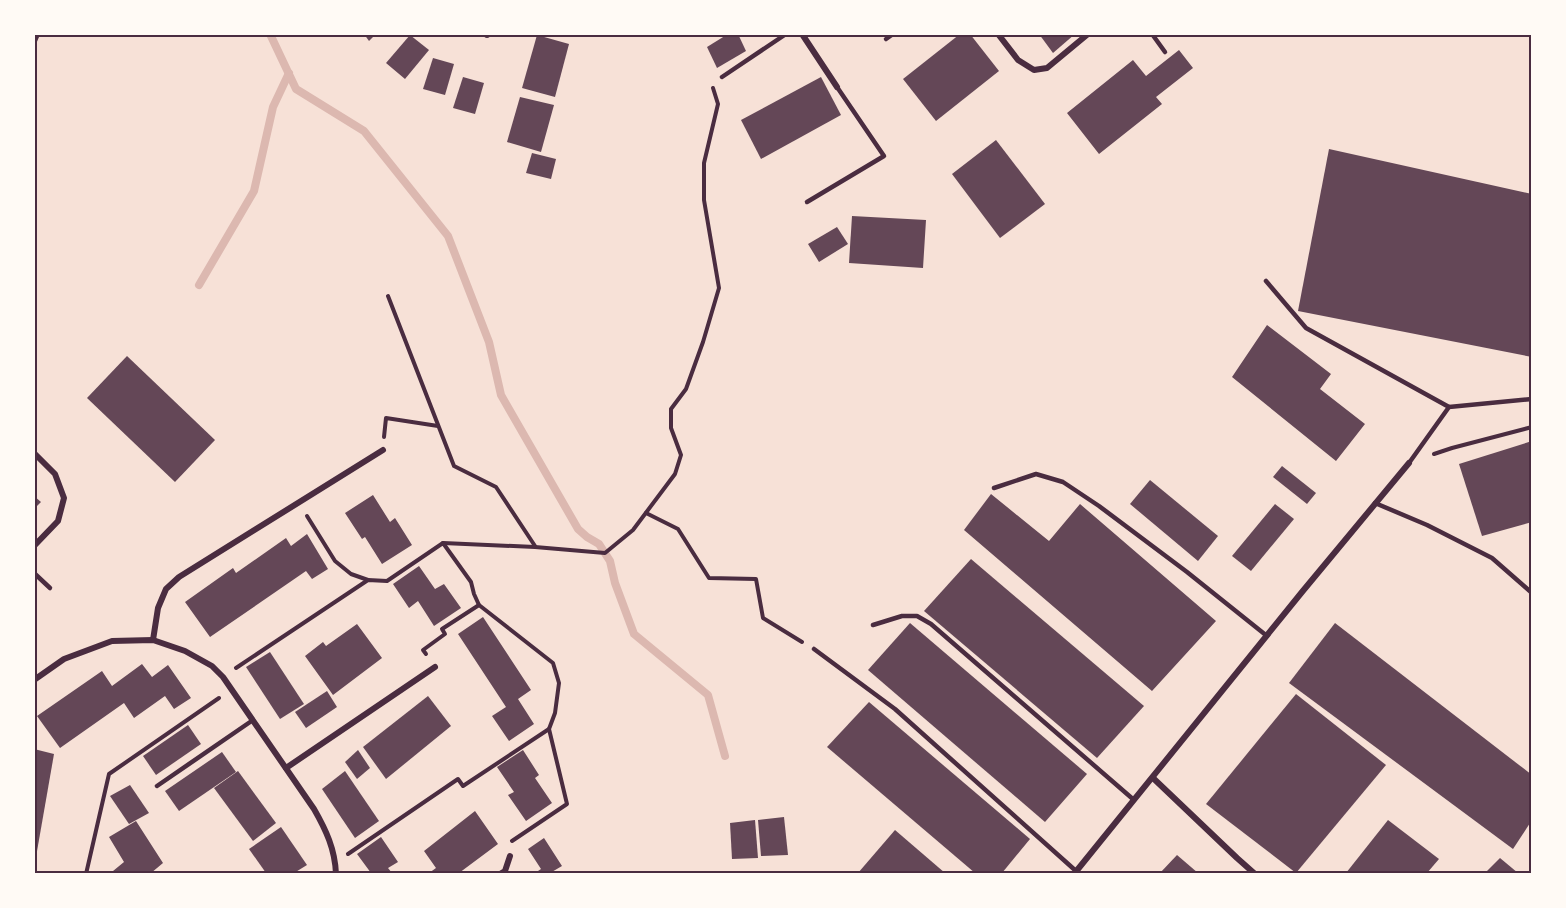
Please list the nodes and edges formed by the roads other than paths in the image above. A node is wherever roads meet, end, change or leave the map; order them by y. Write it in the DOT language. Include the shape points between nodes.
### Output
graph roads {
  1 [pos="37,34"];
  2 [pos="786,34"];
  3 [pos="802,34"];
  4 [pos="893,34"];
  5 [pos="998,34"];
  6 [pos="1088,34"];
  7 [pos="1152,34"];
  8 [pos="886,39"];
  9 [pos="34,41"];
  10 [pos="1166,52"];
  11 [pos="722,77"];
  12 [pos="837,87"];
  13 [pos="807,202"];
  14 [pos="1266,281"];
  15 [pos="1532,399"];
  16 [pos="1449,407"];
  17 [pos="383,450"];
  18 [pos="34,453"];
  19 [pos="1409,463"];
  20 [pos="994,488"];
  21 [pos="1375,503"];
  22 [pos="34,546"];
  23 [pos="34,573"];
  24 [pos="50,588"];
  25 [pos="1532,593"];
  26 [pos="873,625"];
  27 [pos="1267,636"];
  28 [pos="153,640"];
  29 [pos="814,649"];
  30 [pos="435,668"];
  31 [pos="34,680"];
  32 [pos="253,720"];
  33 [pos="286,768"];
  34 [pos="1153,778"];
  35 [pos="157,786"];
  36 [pos="1134,800"];
  37 [pos="510,856"];
  38 [pos="1075,872"];
  39 [pos="336,873"];
  40 [pos="500,873"];
  41 [pos="1256,873"];
  1 -- 9 [label="street"];
  2 -- 11 [label="lane"];
  3 -- 12 [label="street"];
  4 -- 8 [label="lane"];
  5 -- 6 [label="street" via="1018,60 1034,70 1047,68"];
  7 -- 10 [label="lane"];
  12 -- 13 [label="lane" via="884,156"];
  14 -- 16 [label="lane" via="1306,328"];
  15 -- 16 [label="lane"];
  16 -- 19 [label="lane"];
  17 -- 28 [label="street" via="179,577 166,589 158,608"];
  18 -- 22 [label="street" via="55,474 64,498 58,521"];
  19 -- 21 [label="street"];
  20 -- 27 [label="lane" via="1036,474 1063,482 1100,506"];
  21 -- 25 [label="lane" via="1491,558"];
  21 -- 27 [label="street"];
  23 -- 24 [label="lane"];
  26 -- 36 [label="lane" via="902,616 917,616 931,624"];
  27 -- 34 [label="street"];
  28 -- 31 [label="street" via="112,641 64,659"];
  28 -- 32 [label="street" via="212,666"];
  29 -- 38 [label="lane" via="895,710"];
  30 -- 33 [label="street"];
  32 -- 33 [label="street"];
  32 -- 35 [label="lane"];
  33 -- 39 [label="street" via="327,832"];
  34 -- 36 [label="street"];
  34 -- 41 [label="street"];
  36 -- 38 [label="street"];
  37 -- 40 [label="street" via="505,871"];
}
